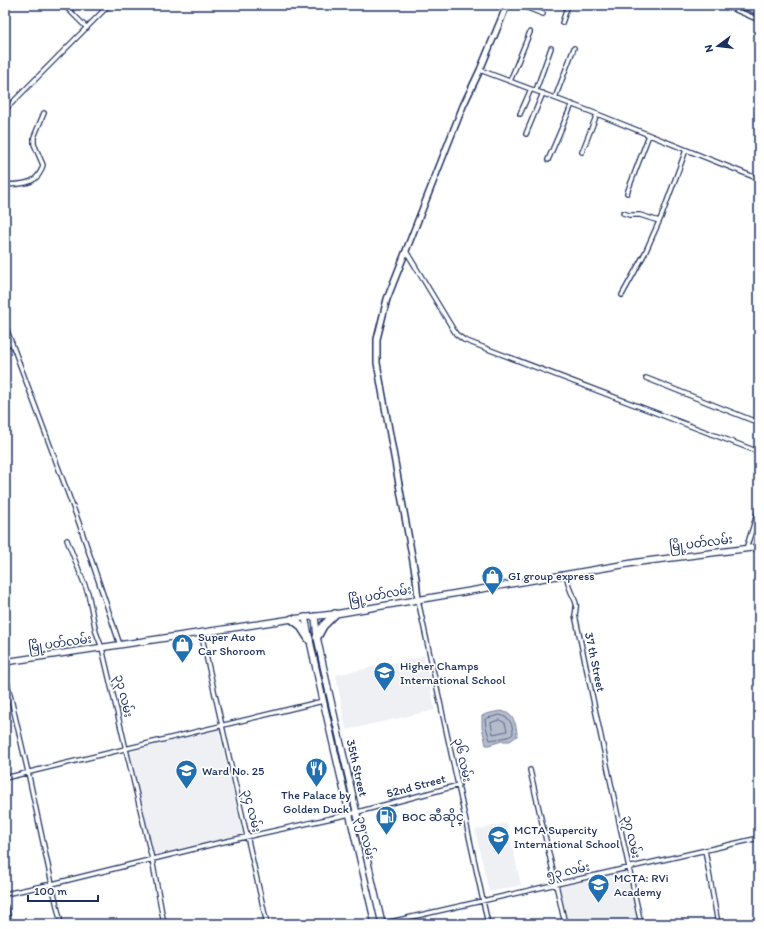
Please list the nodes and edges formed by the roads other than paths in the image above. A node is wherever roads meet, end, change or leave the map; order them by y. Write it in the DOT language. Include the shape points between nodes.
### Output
graph roads {
  1 [pos="64,5"];
  2 [pos="109,5"];
  3 [pos="523,5"];
  4 [pos="568,5"];
  5 [pos="724,5"];
  6 [pos="740,5"];
  7 [pos="505,6"];
  8 [pos="759,13"];
  9 [pos="543,14"];
  10 [pos="759,20"];
  11 [pos="562,23"];
  12 [pos="86,28"];
  13 [pos="530,32"];
  14 [pos="551,48"];
  15 [pos="574,48"];
  16 [pos="480,70"];
  17 [pos="510,81"];
  18 [pos="533,90"];
  19 [pos="543,93"];
  20 [pos="555,98"];
  21 [pos="572,104"];
  22 [pos="5,110"];
  23 [pos="44,113"];
  24 [pos="520,114"];
  25 [pos="597,114"];
  26 [pos="526,134"];
  27 [pos="649,136"];
  28 [pos="686,150"];
  29 [pos="582,152"];
  30 [pos="548,160"];
  31 [pos="759,179"];
  32 [pos="5,185"];
  33 [pos="627,193"];
  34 [pos="623,213"];
  35 [pos="659,221"];
  36 [pos="406,251"];
  37 [pos="622,295"];
  38 [pos="5,325"];
  39 [pos="12,343"];
  40 [pos="5,345"];
  41 [pos="646,378"];
  42 [pos="759,422"];
  43 [pos="759,452"];
  44 [pos="759,508"];
  45 [pos="68,540"];
  46 [pos="759,548"];
  47 [pos="745,549"];
  48 [pos="566,575"];
  49 [pos="418,600"];
  50 [pos="335,614"];
  51 [pos="315,616"];
  52 [pos="305,617"];
  53 [pos="292,619"];
  54 [pos="201,632"];
  55 [pos="317,637"];
  56 [pos="309,639"];
  57 [pos="120,645"];
  58 [pos="102,648"];
  59 [pos="5,662"];
  60 [pos="5,673"];
  61 [pos="326,679"];
  62 [pos="318,680"];
  63 [pos="323,701"];
  64 [pos="222,724"];
  65 [pos="126,749"];
  66 [pos="605,754"];
  67 [pos="530,770"];
  68 [pos="28,772"];
  69 [pos="5,778"];
  70 [pos="459,785"];
  71 [pos="356,812"];
  72 [pos="350,814"];
  73 [pos="248,836"];
  74 [pos="759,838"];
  75 [pos="704,850"];
  76 [pos="152,859"];
  77 [pos="629,868"];
  78 [pos="52,884"];
  79 [pos="555,884"];
  80 [pos="5,894"];
  81 [pos="483,900"];
  82 [pos="6,907"];
  83 [pos="10,924"];
  84 [pos="60,924"];
  85 [pos="164,924"];
  86 [pos="268,924"];
  87 [pos="375,924"];
  88 [pos="382,924"];
  89 [pos="488,924"];
  90 [pos="565,924"];
  91 [pos="641,924"];
  92 [pos="718,924"];
  1 -- 12 [label="street"];
  2 -- 12 [label="street"];
  3 -- 9 [label="street"];
  4 -- 11 [label="street"];
  5 -- 10 [label="street"];
  6 -- 8 [label="street"];
  7 -- 16 [label="street"];
  12 -- 22 [label="street"];
  13 -- 17 [label="street"];
  14 -- 18 [label="street"];
  15 -- 20 [label="street"];
  16 -- 17 [label="street"];
  16 -- 36 [label="street" via="463,106"];
  17 -- 18 [label="street"];
  18 -- 19 [label="street"];
  18 -- 24 [label="street"];
  19 -- 20 [label="street"];
  19 -- 26 [label="street"];
  20 -- 21 [label="street"];
  21 -- 25 [label="street"];
  21 -- 30 [label="street"];
  23 -- 32 [label="street" via="34,137 34,144 43,165 39,176 33,181 19,185"];
  25 -- 27 [label="street"];
  25 -- 29 [label="street"];
  27 -- 28 [label="street"];
  27 -- 33 [label="street"];
  28 -- 31 [label="street"];
  28 -- 35 [label="street"];
  34 -- 35 [label="street"];
  35 -- 37 [label="street"];
  36 -- 43 [label="street" via="456,334 464,340"];
  36 -- 49 [label="street" via="385,306 377,349 380,382"];
  38 -- 39 [label="street"];
  39 -- 40 [label="street"];
  39 -- 57 [label="street" via="79,523"];
  41 -- 42 [label="street"];
  44 -- 47 [label="street"];
  45 -- 58 [label="street, ၃၃ လမ်း" via="88,593"];
  46 -- 47 [label="main road, မြို့ပတ်လမ်း"];
  47 -- 48 [label="main road, မြို့ပတ်လမ်း" via="646,561"];
  48 -- 49 [label="main road, မြို့ပတ်လမ်း"];
  48 -- 66 [label="street, 37 th Street" via="575,599 575,615"];
  49 -- 50 [label="main road, မြို့ပတ်လမ်း"];
  49 -- 70 [label="street, ၃၆ လမ်း"];
  50 -- 51 [label="main road, မြို့ပတ်လမ်း"];
  50 -- 55 [label="highway" via="323,626"];
  51 -- 52 [label="main road, မြို့ပတ်လမ်း"];
  51 -- 55 [label="main road, 35th Street"];
  52 -- 53 [label="main road, မြို့ပတ်လမ်း"];
  52 -- 56 [label="main road, ၃၅ လမ်း"];
  53 -- 54 [label="main road, မြို့ပတ်လမ်း"];
  53 -- 56 [label="highway" via="300,625"];
  54 -- 57 [label="main road, မြို့ပတ်လမ်း"];
  54 -- 64 [label="street, ၃၄ လမ်း"];
  55 -- 61 [label="main road, 35th Street"];
  56 -- 62 [label="main road, ၃၅ လမ်း"];
  57 -- 58 [label="main road, မြို့ပတ်လမ်း"];
  58 -- 59 [label="main road, မြို့ပတ်လမ်း"];
  58 -- 65 [label="street, ၃၃ လမ်း"];
  60 -- 68 [label="street"];
  61 -- 62 [label="main road"];
  61 -- 71 [label="main road, 35th Street"];
  62 -- 63 [label="main road, ၃၅ လမ်း"];
  63 -- 64 [label="street"];
  63 -- 72 [label="main road, ၃၅ လမ်း"];
  64 -- 65 [label="street"];
  64 -- 73 [label="street, ၃၄ လမ်း"];
  65 -- 68 [label="street"];
  65 -- 76 [label="street, ၃၃ လမ်း"];
  66 -- 77 [label="street, ၃၇ လမ်း"];
  67 -- 79 [label="street"];
  68 -- 69 [label="street"];
  68 -- 78 [label="street"];
  70 -- 71 [label="street, 52nd Street"];
  70 -- 81 [label="street, ၃၆ လမ်း"];
  71 -- 72 [label="street, 52nd Street"];
  71 -- 88 [label="main road, 35th Street"];
  72 -- 73 [label="street, 52nd Street"];
  72 -- 87 [label="main road, ၃၅ လမ်း"];
  73 -- 76 [label="street, 52nd Street"];
  73 -- 86 [label="street, ၃၄ လမ်း"];
  74 -- 75 [label="street, ၅၃ လမ်း"];
  75 -- 77 [label="street, ၅၃ လမ်း"];
  75 -- 92 [label="street"];
  76 -- 78 [label="street, 52nd Street"];
  76 -- 85 [label="street, ၃၃ လမ်း"];
  77 -- 79 [label="street, ၅၃ လမ်း"];
  77 -- 91 [label="street, ၃၇ လမ်း"];
  78 -- 80 [label="street, 52nd Street"];
  78 -- 84 [label="street"];
  79 -- 81 [label="street, ၅၃ လမ်း"];
  79 -- 90 [label="street"];
  81 -- 88 [label="street, ၅၃ လမ်း"];
  81 -- 89 [label="street, ၃၆ လမ်း"];
  82 -- 83 [label="street"];
}
